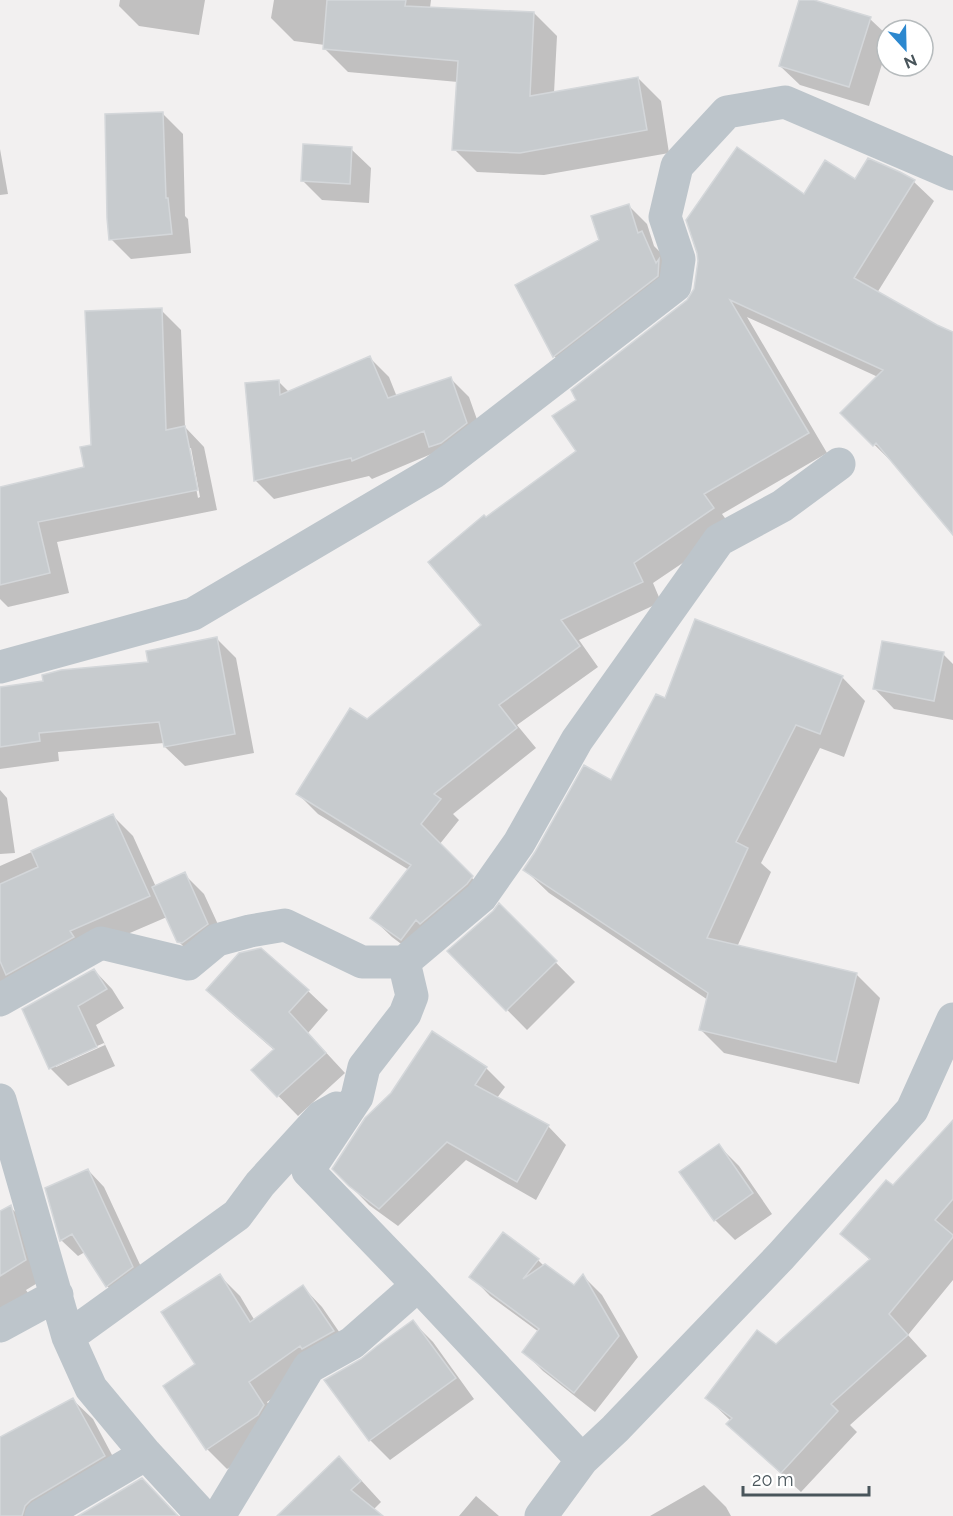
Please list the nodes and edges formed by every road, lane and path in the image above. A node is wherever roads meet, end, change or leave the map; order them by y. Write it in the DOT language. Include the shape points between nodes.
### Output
graph roads {
  1 [pos="953,174"];
  2 [pos="839,464"];
  3 [pos="0,667"];
  4 [pos="404,962"];
  5 [pos="0,1000"];
  6 [pos="953,1019"];
  7 [pos="357,1097"];
  8 [pos="0,1100"];
  9 [pos="418,1285"];
  10 [pos="57,1295"];
  11 [pos="0,1326"];
  12 [pos="68,1337"];
  13 [pos="146,1454"];
  14 [pos="582,1460"];
  15 [pos="41,1516"];
  16 [pos="203,1516"];
  17 [pos="219,1516"];
  18 [pos="540,1516"];
  1 -- 3 [label="street" via="785,102 727,112 677,166 665,217 679,259 675,286 444,465 193,614"];
  2 -- 4 [label="street" via="782,506 719,540 577,740 519,843 481,897"];
  4 -- 5 [label="street" via="362,962 285,925 217,940 188,964 101,943"];
  4 -- 7 [label="street" via="412,996 405,1014 364,1067"];
  6 -- 14 [label="street" via="912,1110 781,1256"];
  7 -- 9 [label="street" via="308,1171"];
  7 -- 12 [label="street" via="321,1117 237,1215"];
  8 -- 10 [label="street"];
  9 -- 14 [label="street"];
  9 -- 17 [label="street" via="352,1343 309,1367"];
  10 -- 11 [label="street"];
  10 -- 12 [label="street"];
  12 -- 13 [label="street" via="91,1388"];
  13 -- 15 [label="street"];
  13 -- 16 [label="street"];
  14 -- 18 [label="street"];
}
